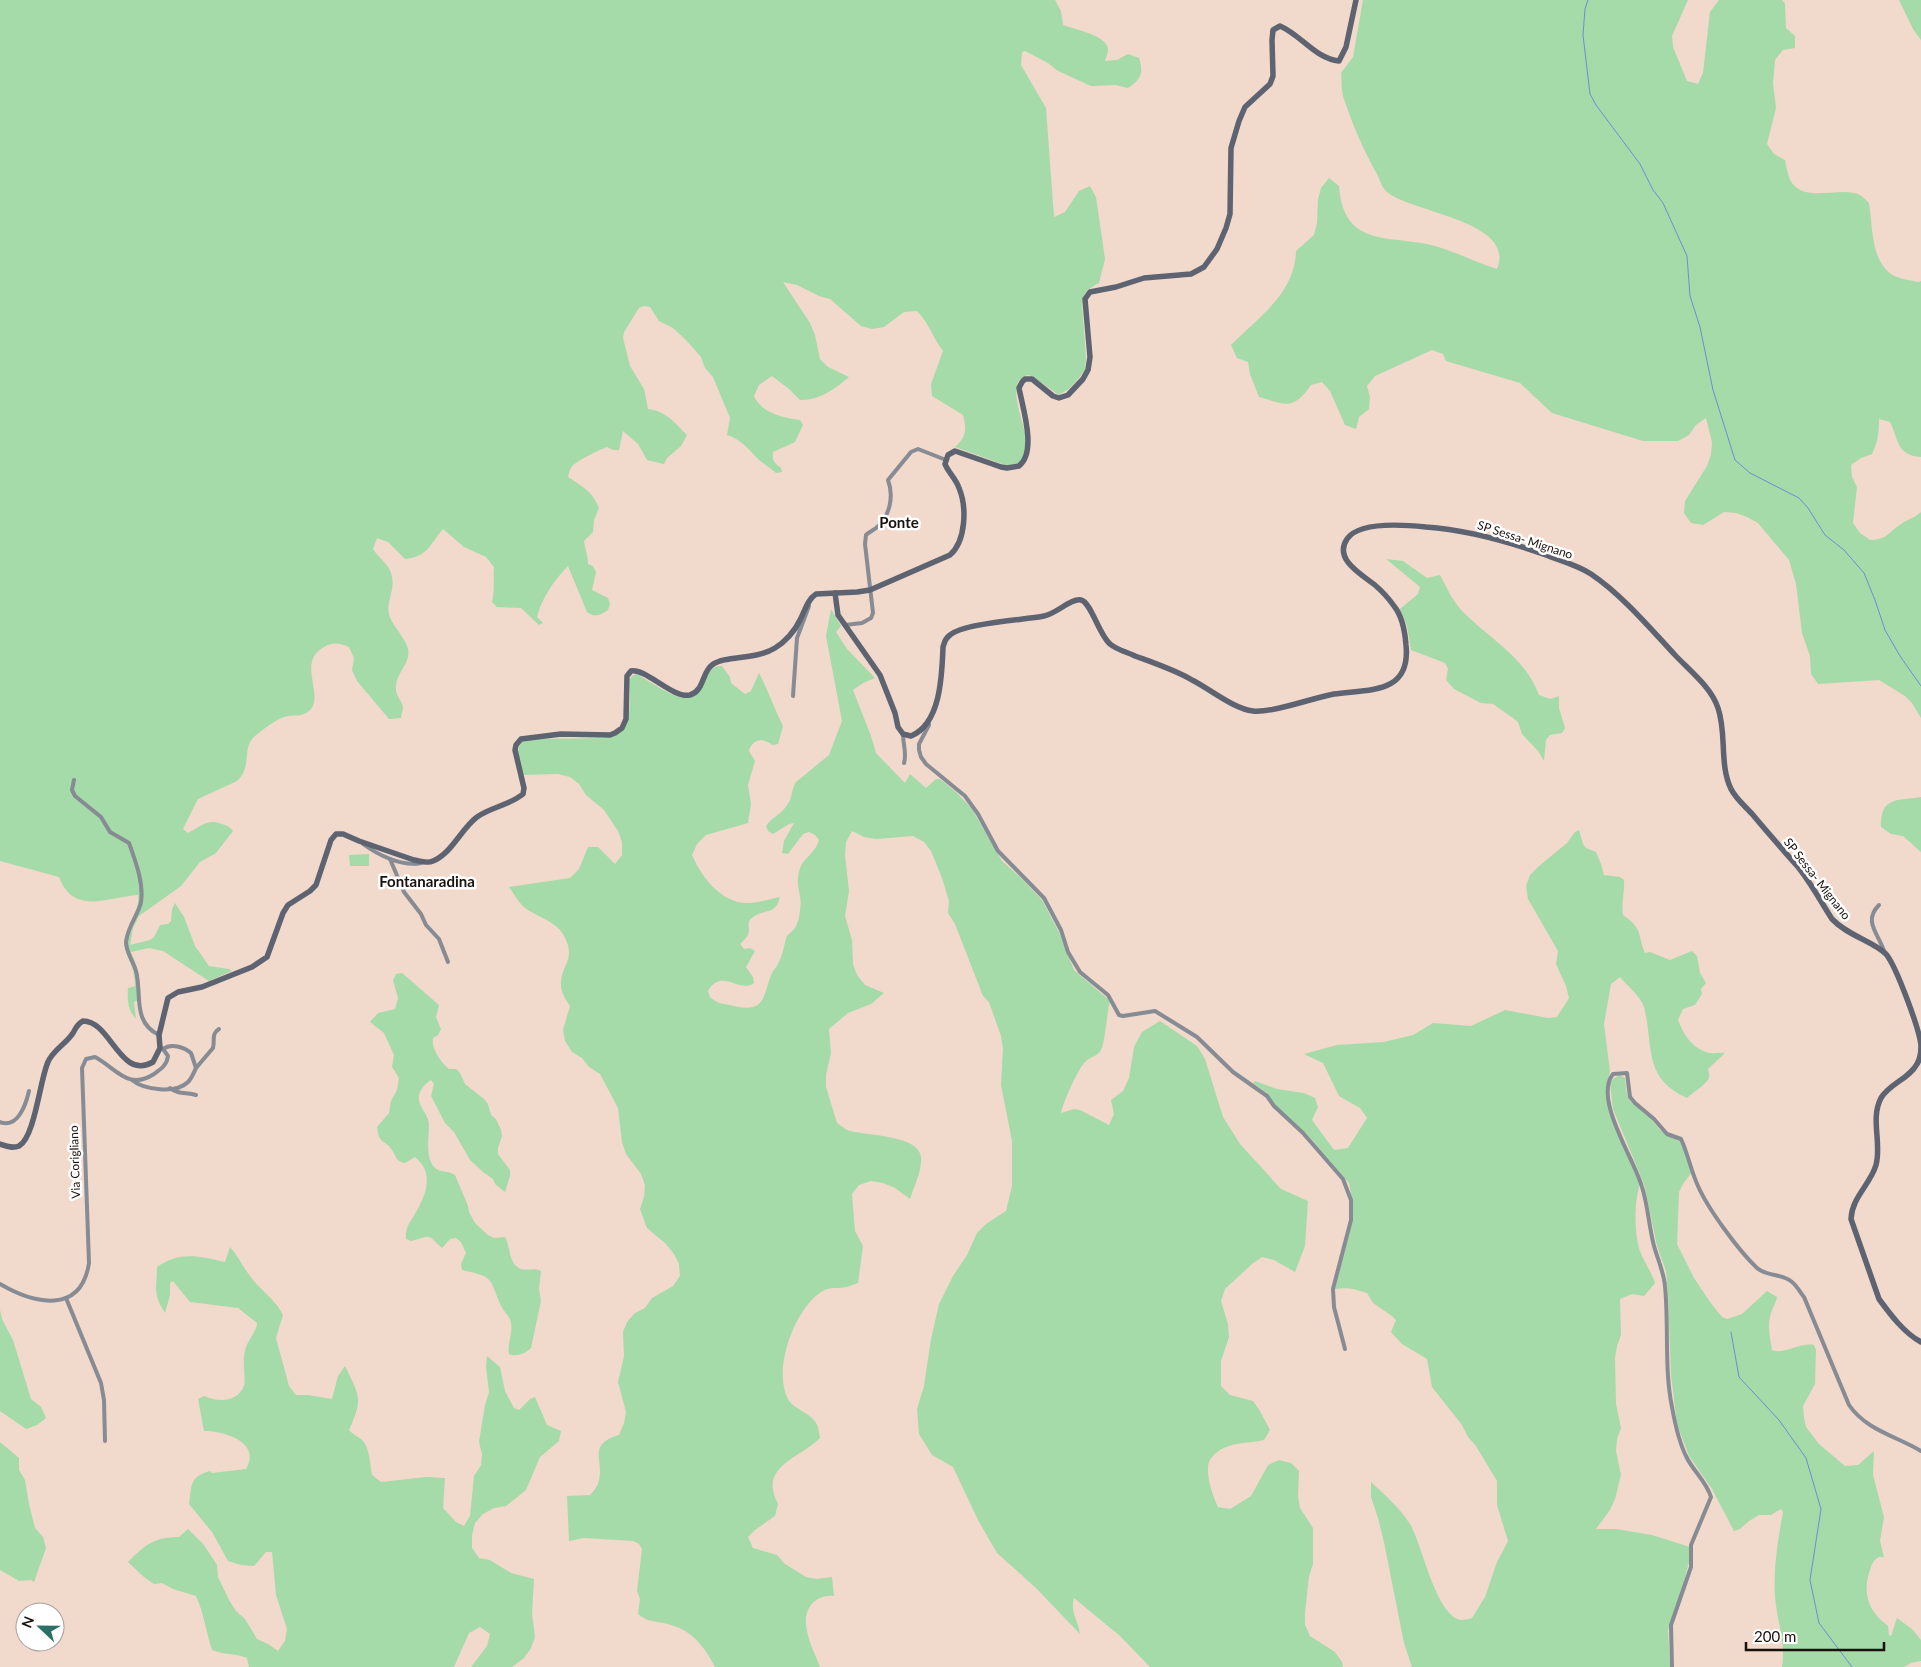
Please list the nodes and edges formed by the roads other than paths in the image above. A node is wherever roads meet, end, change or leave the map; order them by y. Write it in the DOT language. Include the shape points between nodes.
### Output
graph roads {
  1 [pos="1356,0"];
  2 [pos="946,460"];
  3 [pos="870,590"];
  4 [pos="835,593"];
  5 [pos="808,601"];
  6 [pos="844,625"];
  7 [pos="793,696"];
  8 [pos="928,721"];
  9 [pos="903,734"];
  10 [pos="904,763"];
  11 [pos="74,780"];
  12 [pos="359,841"];
  13 [pos="390,859"];
  14 [pos="422,862"];
  15 [pos="1879,905"];
  16 [pos="1885,953"];
  17 [pos="448,962"];
  18 [pos="219,1028"];
  19 [pos="159,1035"];
  20 [pos="162,1049"];
  21 [pos="196,1068"];
  22 [pos="132,1080"];
  23 [pos="170,1088"];
  24 [pos="29,1091"];
  25 [pos="196,1096"];
  26 [pos="0,1122"];
  27 [pos="0,1144"];
  28 [pos="0,1284"];
  29 [pos="66,1298"];
  30 [pos="1921,1342"];
  31 [pos="1346,1349"];
  32 [pos="105,1441"];
  33 [pos="1921,1451"];
  34 [pos="1672,1667"];
  1 -- 2 [label="street" via="1346,48 1339,61 1324,57 1290,30 1280,26 1273,30 1273,76 1270,84 1246,107 1239,121 1231,148 1230,214 1217,249 1204,267 1190,274 1144,278 1092,290 1085,302 1090,357 1083,379 1062,398 1053,396 1032,379 1025,379 1020,384 1029,442 1028,456 1019,466 1007,468 955,451 948,454"];
  2 -- 3 [label="street" via="961,496 963,530 958,545 946,557"];
  2 -- 3 [label="street" via="918,449 888,480 889,510 876,528 866,535"];
  3 -- 4 [label="street"];
  3 -- 6 [label="street" via="872,618"];
  4 -- 5 [label="street" via="816,594"];
  4 -- 6 [label="street" via="838,616"];
  5 -- 7 [label="street" via="808,612 797,638"];
  5 -- 14 [label="street" via="793,631 777,648 755,656 714,663 692,694 686,695 663,686 638,671 630,672 627,676 625,722 615,733 521,739 515,750 523,794 479,815 443,854 432,862"];
  6 -- 9 [label="street" via="880,674"];
  8 -- 9 [label="street" via="916,734"];
  8 -- 16 [label="street, SP Sessa- Mignano" via="941,687 944,644 951,634 987,624 1045,616 1073,600 1088,604 1109,643 1185,676 1249,710 1264,710 1385,686 1398,680 1405,669 1407,656 1402,621 1386,596 1348,564 1343,548 1347,538 1364,529 1400,525 1488,537 1568,563 1592,575 1620,598 1667,646 1706,688 1718,707 1725,772 1732,792 1801,870 1838,926"];
  8 -- 31 [label="street" via="920,744 921,757 965,796 998,852 1044,898 1080,972 1108,995 1119,1014 1155,1012 1197,1036 1233,1072 1268,1096 1343,1179 1351,1200 1351,1220 1334,1289 1334,1307"];
  9 -- 10 [label="street"];
  11 -- 19 [label="street" via="73,793 101,817 110,832 129,843 140,879 141,904 129,930 126,946 136,969 141,1017 151,1031"];
  12 -- 13 [label="street"];
  12 -- 14 [label="street"];
  12 -- 19 [label="street" via="336,834 330,840 316,884 288,905 283,913 267,957 252,967 202,987 173,994 166,1003"];
  13 -- 14 [label="street" via="412,864"];
  13 -- 17 [label="street" via="404,892 439,939"];
  15 -- 16 [label="street" via="1871,920"];
  16 -- 30 [label="street" via="1908,1000 1921,1047 1916,1065 1886,1091 1878,1106 1876,1165 1856,1199 1851,1219 1879,1299"];
  18 -- 21 [label="street" via="213,1036 213,1048"];
  19 -- 20 [label="street"];
  20 -- 21 [label="street" via="169,1046 187,1050 194,1057"];
  20 -- 22 [label="street" via="168,1056 166,1063 146,1078"];
  20 -- 27 [label="street" via="153,1062 137,1065 123,1056 93,1023 82,1021 48,1062 23,1142 15,1147"];
  21 -- 23 [label="street" via="187,1083"];
  22 -- 23 [label="street" via="148,1089"];
  22 -- 29 [label="street, Via Corigliano" via="95,1057 86,1060 82,1068 89,1263 82,1285"];
  23 -- 25 [label="street"];
  24 -- 26 [label="street" via="19,1116 5,1124"];
  28 -- 29 [label="street" via="30,1298 55,1301"];
  29 -- 32 [label="street" via="101,1383"];
  33 -- 34 [label="street" via="1871,1427 1855,1414 1804,1297 1792,1281 1764,1274 1743,1253 1698,1187 1681,1139 1667,1134 1630,1097 1627,1073 1613,1074 1609,1078 1610,1106 1643,1189 1665,1286 1671,1405 1687,1459 1711,1496 1692,1545 1691,1567 1671,1625"];
}
